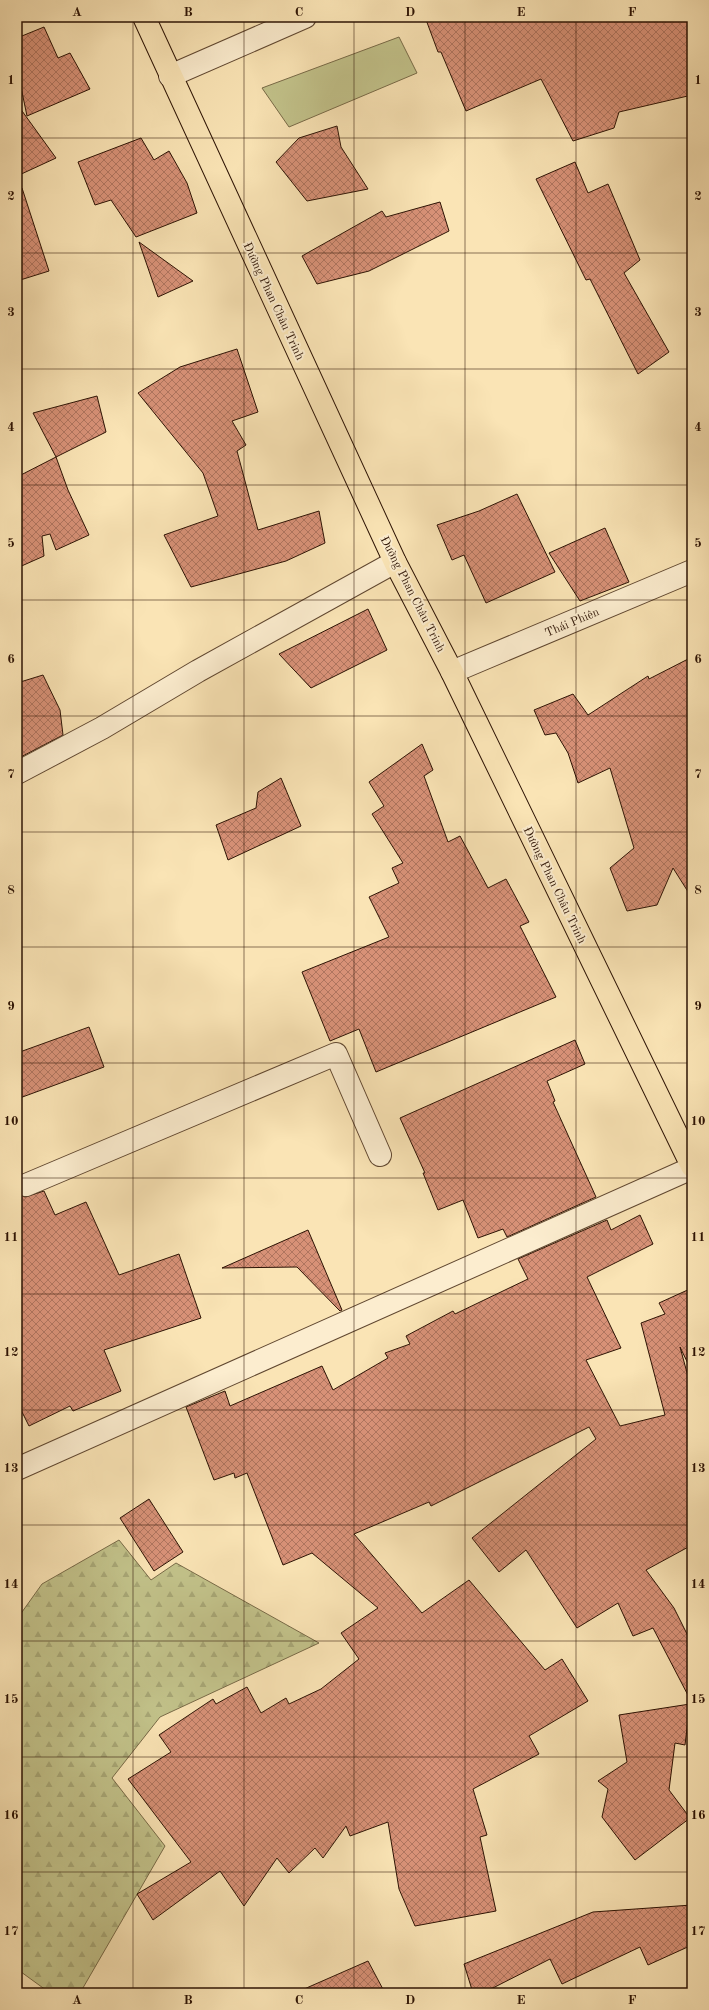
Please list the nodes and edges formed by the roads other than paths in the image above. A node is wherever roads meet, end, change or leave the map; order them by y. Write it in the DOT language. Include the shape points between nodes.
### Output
graph roads {
  1 [pos="144,17"];
  2 [pos="305,17"];
  3 [pos="170,76"];
  4 [pos="395,562"];
  5 [pos="692,571"];
  6 [pos="452,672"];
  7 [pos="17,773"];
  8 [pos="380,1155"];
  9 [pos="692,1167"];
  10 [pos="26,1185"];
  11 [pos="17,1469"];
  1 -- 3 [label="main road, Đường Phan Châu Trinh"];
  2 -- 3 [label="street"];
  3 -- 4 [label="main road, Đường Phan Châu Trinh"];
  4 -- 6 [label="main road, Đường Phan Châu Trinh"];
  4 -- 7 [label="street" via="198,671 102,728"];
  5 -- 6 [label="street, Thái Phiên"];
  6 -- 9 [label="main road, Đường Phan Châu Trinh"];
  8 -- 10 [label="street" via="336,1054"];
  9 -- 11 [label="street"];
}
